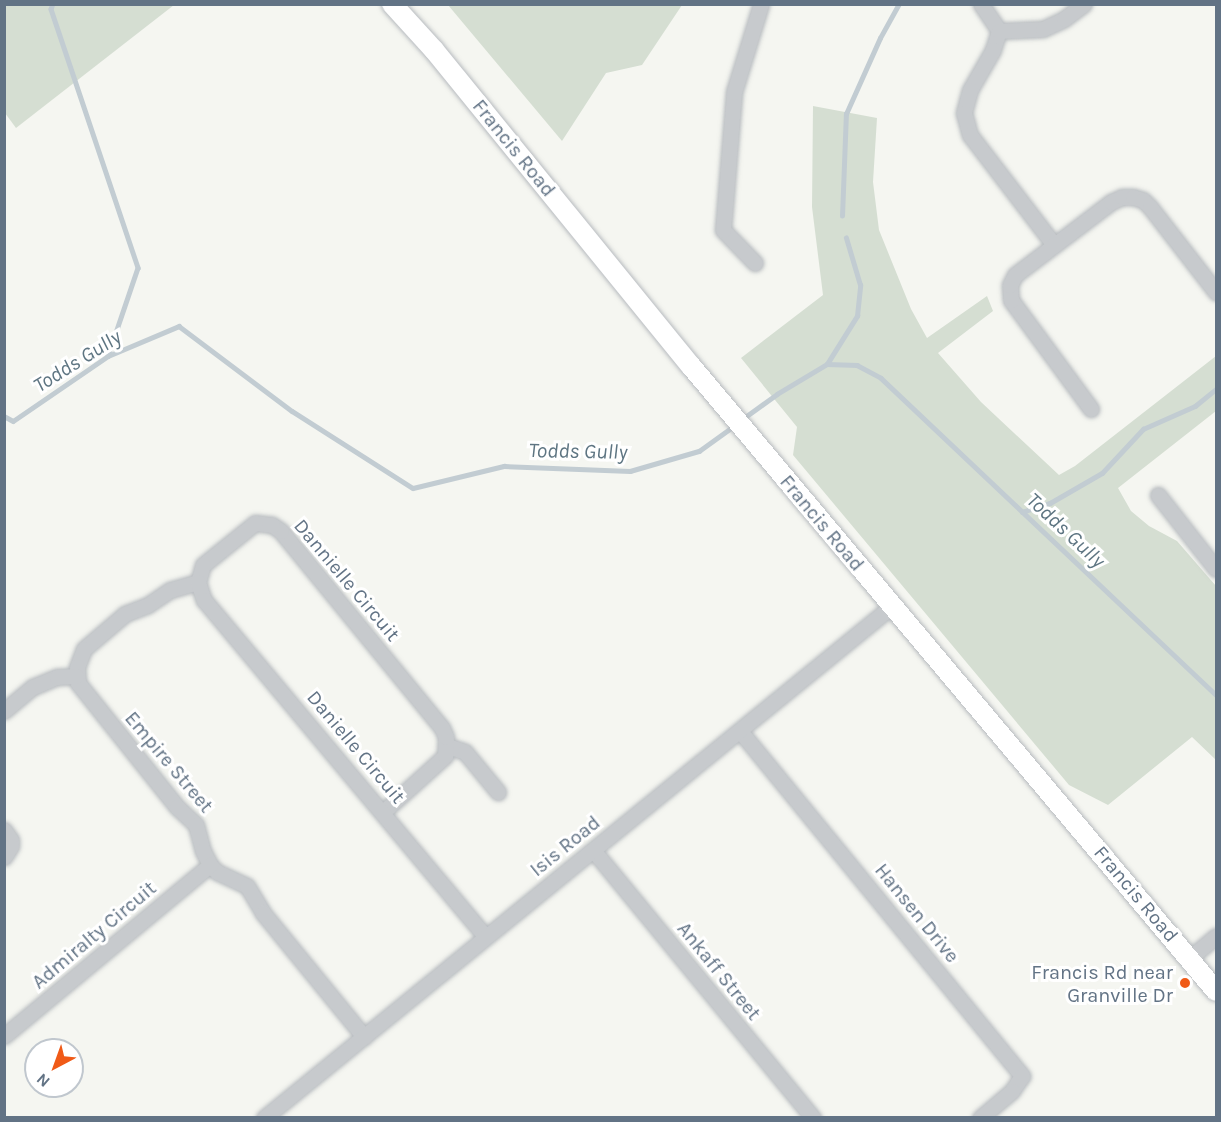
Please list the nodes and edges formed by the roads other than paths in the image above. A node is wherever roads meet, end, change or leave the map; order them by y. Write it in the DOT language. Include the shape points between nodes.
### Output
graph roads {
  1 [pos="392,4"];
  2 [pos="406,4"];
  3 [pos="761,4"];
  4 [pos="981,4"];
  5 [pos="1084,4"];
  6 [pos="999,31"];
  7 [pos="434,50"];
  8 [pos="1054,244"];
  9 [pos="755,263"];
  10 [pos="1216,292"];
  11 [pos="1091,409"];
  12 [pos="1158,495"];
  13 [pos="1216,569"];
  14 [pos="198,582"];
  15 [pos="892,606"];
  16 [pos="76,676"];
  17 [pos="4,711"];
  18 [pos="740,731"];
  19 [pos="448,746"];
  20 [pos="498,792"];
  21 [pos="383,812"];
  22 [pos="4,830"];
  23 [pos="593,850"];
  24 [pos="4,857"];
  25 [pos="210,865"];
  26 [pos="1216,936"];
  27 [pos="486,938"];
  28 [pos="1190,958"];
  29 [pos="1216,991"];
  30 [pos="4,1036"];
  31 [pos="364,1037"];
  32 [pos="270,1116"];
  33 [pos="813,1118"];
  34 [pos="980,1118"];
  1 -- 7 [label="main road, Francis Road"];
  2 -- 7 [label="main road, Francis Road"];
  3 -- 9 [label="street" via="734,92 723,230"];
  4 -- 6 [label="street"];
  5 -- 6 [label="street" via="1043,29"];
  6 -- 8 [label="street" via="970,90 964,113 970,135"];
  7 -- 15 [label="main road, Francis Road"];
  8 -- 10 [label="street" via="1112,201 1122,197 1143,200"];
  8 -- 11 [label="street" via="1015,274 1010,285 1011,300"];
  12 -- 13 [label="street"];
  14 -- 16 [label="street" via="171,590 124,614 84,649"];
  14 -- 19 [label="street, Dannielle Circuit" via="203,565 246,528 255,523 272,525 442,728"];
  14 -- 21 [label="street, Danielle Circuit" via="204,600"];
  15 -- 18 [label="street, Isis Road"];
  15 -- 28 [label="main road, Francis Road"];
  16 -- 17 [label="street" via="57,677 33,687"];
  16 -- 25 [label="street, Empire Street" via="80,689 196,825"];
  18 -- 23 [label="street, Isis Road"];
  18 -- 34 [label="street, Hansen Drive" via="1022,1076 1012,1091"];
  19 -- 20 [label="street" via="465,752"];
  19 -- 21 [label="street" via="438,764"];
  21 -- 27 [label="street, Danielle Circuit"];
  22 -- 24 [label="street" via="11,846"];
  23 -- 27 [label="street, Isis Road"];
  23 -- 33 [label="street, Ankaff Street"];
  25 -- 30 [label="street, Admiralty Circuit"];
  25 -- 31 [label="street" via="247,886 263,913"];
  26 -- 28 [label="street"];
  27 -- 31 [label="street, Isis Road"];
  28 -- 29 [label="main road, Francis Road"];
  31 -- 32 [label="street, Isis Road"];
}
